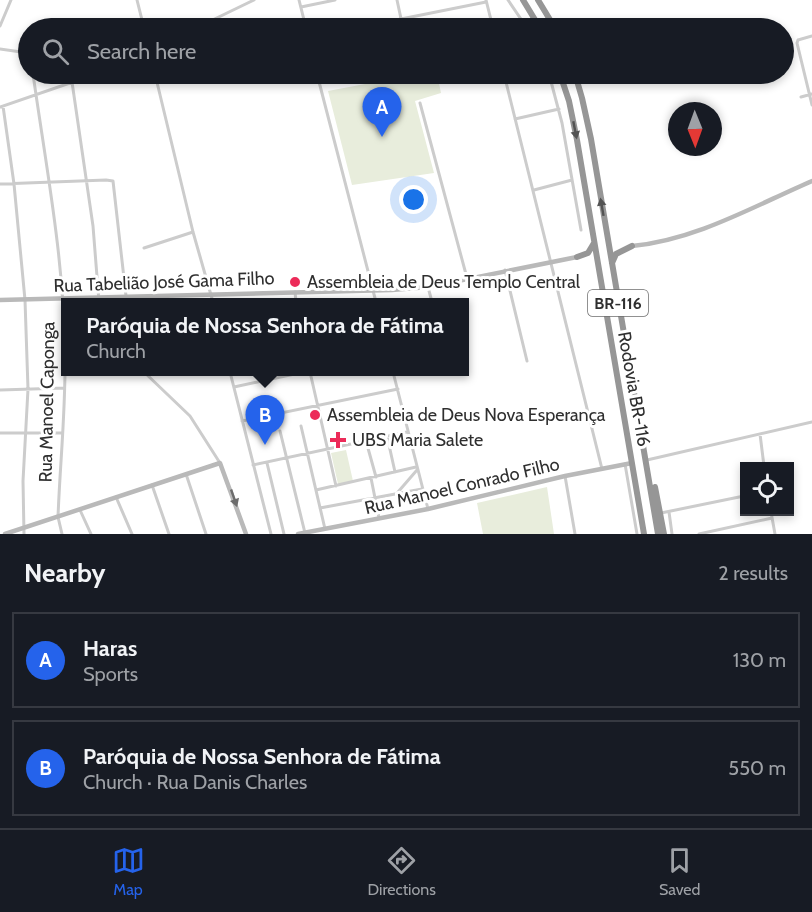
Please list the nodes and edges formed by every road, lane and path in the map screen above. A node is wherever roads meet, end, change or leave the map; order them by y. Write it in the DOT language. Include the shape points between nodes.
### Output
graph roads {
  1 [pos="11,0"];
  2 [pos="137,0"];
  3 [pos="254,0"];
  4 [pos="299,0"];
  5 [pos="335,0"];
  6 [pos="397,0"];
  7 [pos="508,0"];
  8 [pos="523,0"];
  9 [pos="538,0"];
  10 [pos="486,1"];
  11 [pos="301,7"];
  12 [pos="142,18"];
  13 [pos="217,18"];
  14 [pos="304,18"];
  15 [pos="402,18"];
  16 [pos="407,18"];
  17 [pos="490,18"];
  18 [pos="520,18"];
  19 [pos="534,18"];
  20 [pos="549,18"];
  21 [pos="0,26"];
  22 [pos="812,36"];
  23 [pos="0,49"];
  24 [pos="18,52"];
  25 [pos="34,84"];
  26 [pos="66,84"];
  27 [pos="72,84"];
  28 [pos="157,84"];
  29 [pos="320,84"];
  30 [pos="506,84"];
  31 [pos="552,84"];
  32 [pos="563,84"];
  33 [pos="578,84"];
  34 [pos="36,94"];
  35 [pos="811,94"];
  36 [pos="801,97"];
  37 [pos="420,103"];
  38 [pos="812,105"];
  39 [pos="1,106"];
  40 [pos="559,109"];
  41 [pos="515,119"];
  42 [pos="572,180"];
  43 [pos="87,181"];
  44 [pos="812,181"];
  45 [pos="49,182"];
  46 [pos="0,184"];
  47 [pos="14,184"];
  48 [pos="534,190"];
  49 [pos="581,230"];
  50 [pos="193,232"];
  51 [pos="607,239"];
  52 [pos="594,242"];
  53 [pos="632,246"];
  54 [pos="144,248"];
  55 [pos="577,257"];
  56 [pos="552,262"];
  57 [pos="598,266"];
  58 [pos="612,266"];
  59 [pos="505,270"];
  60 [pos="467,278"];
  61 [pos="429,287"];
  62 [pos="373,291"];
  63 [pos="295,292"];
  64 [pos="211,296"];
  65 [pos="126,297"];
  66 [pos="62,298"];
  67 [pos="99,298"];
  68 [pos="121,298"];
  69 [pos="296,298"];
  70 [pos="375,298"];
  71 [pos="431,298"];
  72 [pos="61,299"];
  73 [pos="0,300"];
  74 [pos="25,300"];
  75 [pos="527,362"];
  76 [pos="65,376"];
  77 [pos="148,376"];
  78 [pos="231,376"];
  79 [pos="285,376"];
  80 [pos="311,376"];
  81 [pos="394,376"];
  82 [pos="234,387"];
  83 [pos="65,388"];
  84 [pos="28,389"];
  85 [pos="398,389"];
  86 [pos="0,390"];
  87 [pos="318,406"];
  88 [pos="242,421"];
  89 [pos="812,422"];
  90 [pos="301,426"];
  91 [pos="280,431"];
  92 [pos="408,432"];
  93 [pos="0,433"];
  94 [pos="25,433"];
  95 [pos="61,433"];
  96 [pos="760,434"];
  97 [pos="387,436"];
  98 [pos="366,441"];
  99 [pos="328,449"];
  100 [pos="307,453"];
  101 [pos="287,458"];
  102 [pos="266,462"];
  103 [pos="764,462"];
  104 [pos="220,463"];
  105 [pos="647,463"];
  106 [pos="628,464"];
  107 [pos="252,465"];
  108 [pos="417,469"];
  109 [pos="602,469"];
  110 [pos="394,472"];
  111 [pos="186,474"];
  112 [pos="566,476"];
  113 [pos="373,477"];
  114 [pos="152,485"];
  115 [pos="336,486"];
  116 [pos="422,489"];
  117 [pos="316,490"];
  118 [pos="397,493"];
  119 [pos="116,497"];
  120 [pos="375,497"];
  121 [pos="740,497"];
  122 [pos="320,508"];
  123 [pos="428,509"];
  124 [pos="80,510"];
  125 [pos="669,512"];
  126 [pos="660,514"];
  127 [pos="58,517"];
  128 [pos="379,518"];
  129 [pos="771,518"];
  130 [pos="325,529"];
  131 [pos="23,531"];
  132 [pos="305,533"];
  133 [pos="5,534"];
  134 [pos="62,534"];
  135 [pos="91,534"];
  136 [pos="132,534"];
  137 [pos="169,534"];
  138 [pos="206,534"];
  139 [pos="246,534"];
  140 [pos="271,534"];
  141 [pos="284,534"];
  142 [pos="298,534"];
  143 [pos="575,534"];
  144 [pos="637,534"];
  145 [pos="644,534"];
  146 [pos="658,534"];
  147 [pos="664,534"];
  148 [pos="672,534"];
  149 [pos="699,534"];
  150 [pos="775,534"];
  1 -- 21 [label="street"];
  2 -- 12 [label="street"];
  3 -- 13 [label="street"];
  4 -- 11 [label="street"];
  5 -- 11 [label="street"];
  6 -- 15 [label="street"];
  7 -- 18 [label="street"];
  8 -- 19 [label="highway"];
  9 -- 20 [label="highway"];
  10 -- 16 [label="street"];
  10 -- 17 [label="street"];
  11 -- 14 [label="street"];
  22 -- 35 [label="street" via="797,43"];
  23 -- 24 [label="street"];
  25 -- 34 [label="street, Rua Manoel Caponga"];
  26 -- 34 [label="street"];
  27 -- 43 [label="street"];
  28 -- 50 [label="street"];
  29 -- 62 [label="street"];
  30 -- 41 [label="street"];
  31 -- 40 [label="street"];
  32 -- 52 [label="highway, Rodovia BR-116 / BR-116, one-way" via="574,121"];
  51 -- 33 [label="highway, Rodovia BR-116 / BR-116, one-way"];
  34 -- 39 [label="street"];
  34 -- 45 [label="street, Rua Manoel Caponga"];
  35 -- 36 [label="street"];
  35 -- 38 [label="street"];
  37 -- 60 [label="street"];
  39 -- 47 [label="street"];
  40 -- 41 [label="street"];
  40 -- 42 [label="street"];
  41 -- 48 [label="street"];
  42 -- 48 [label="street"];
  42 -- 49 [label="street"];
  43 -- 45 [label="street"];
  43 -- 65 [label="street" via="113,182"];
  43 -- 67 [label="street"];
  44 -- 53 [label="street" via="705,228"];
  45 -- 47 [label="street"];
  45 -- 66 [label="street, Rua Manoel Caponga"];
  46 -- 47 [label="street"];
  47 -- 74 [label="street"];
  48 -- 56 [label="street"];
  50 -- 54 [label="street"];
  50 -- 64 [label="street"];
  51 -- 53 [label="highway" via="617,247"];
  51 -- 58 [label="highway, Rodovia BR-116 / BR-116"];
  52 -- 55 [label="highway" via="588,253"];
  52 -- 57 [label="highway, Rodovia BR-116 / BR-116"];
  53 -- 58 [label="highway" via="614,255"];
  55 -- 56 [label="street, Rua Tabelião José Gama Filho"];
  55 -- 57 [label="highway" via="588,258"];
  56 -- 59 [label="street, Rua Tabelião José Gama Filho"];
  56 -- 109 [label="street"];
  57 -- 106 [label="highway, Rodovia BR-116 / BR-116"];
  58 -- 105 [label="highway, Rodovia BR-116 / BR-116"];
  59 -- 60 [label="street, Rua Tabelião José Gama Filho"];
  59 -- 75 [label="street"];
  60 -- 61 [label="street, Rua Tabelião José Gama Filho"];
  61 -- 62 [label="street, Rua Tabelião José Gama Filho"];
  61 -- 71 [label="street"];
  62 -- 63 [label="street, Rua Tabelião José Gama Filho"];
  62 -- 70 [label="street"];
  63 -- 64 [label="street, Rua Tabelião José Gama Filho"];
  63 -- 69 [label="street"];
  64 -- 65 [label="street, Rua Tabelião José Gama Filho"];
  65 -- 68 [label="street, Rua Tabelião José Gama Filho"];
  72 -- 74 [label="street, Rua Tabelião José Gama Filho"];
  73 -- 74 [label="street, Rua Tabelião José Gama Filho"];
  74 -- 84 [label="street"];
  76 -- 83 [label="street, Rua Manoel Caponga"];
  77 -- 104 [label="street" via="190,416"];
  78 -- 82 [label="street"];
  79 -- 82 [label="street"];
  80 -- 87 [label="street"];
  81 -- 85 [label="street"];
  82 -- 88 [label="street"];
  83 -- 84 [label="street"];
  83 -- 95 [label="street, Rua Manoel Caponga"];
  84 -- 86 [label="street"];
  84 -- 94 [label="street"];
  85 -- 87 [label="street"];
  85 -- 92 [label="street"];
  87 -- 88 [label="street"];
  87 -- 99 [label="street"];
  88 -- 107 [label="street"];
  89 -- 96 [label="street"];
  90 -- 100 [label="street"];
  91 -- 101 [label="street"];
  92 -- 97 [label="street"];
  92 -- 108 [label="street"];
  93 -- 94 [label="street"];
  94 -- 95 [label="street"];
  94 -- 131 [label="street"];
  95 -- 127 [label="street, Rua Manoel Caponga"];
  96 -- 103 [label="street"];
  96 -- 105 [label="street"];
  97 -- 98 [label="street"];
  97 -- 110 [label="street"];
  98 -- 99 [label="street"];
  98 -- 113 [label="street"];
  99 -- 100 [label="street"];
  99 -- 115 [label="street"];
  100 -- 101 [label="street"];
  100 -- 117 [label="street"];
  101 -- 102 [label="street"];
  101 -- 132 [label="street"];
  102 -- 107 [label="street"];
  102 -- 141 [label="street"];
  104 -- 111 [label="street"];
  104 -- 139 [label="street, one-way"];
  105 -- 126 [label="highway"];
  105 -- 146 [label="highway, Rodovia BR-116 / BR-116"];
  106 -- 109 [label="street, Rua Manoel Conrado Filho"];
  106 -- 144 [label="street"];
  106 -- 145 [label="highway, Rodovia BR-116 / BR-116"];
  107 -- 140 [label="street"];
  108 -- 110 [label="street"];
  108 -- 116 [label="street"];
  108 -- 118 [label="street"];
  109 -- 112 [label="street, Rua Manoel Conrado Filho"];
  110 -- 113 [label="street"];
  111 -- 114 [label="street"];
  111 -- 138 [label="street"];
  112 -- 123 [label="street, Rua Manoel Conrado Filho"];
  112 -- 143 [label="street"];
  113 -- 115 [label="street"];
  113 -- 120 [label="street"];
  114 -- 119 [label="street"];
  114 -- 137 [label="street"];
  115 -- 117 [label="street"];
  116 -- 118 [label="street"];
  116 -- 123 [label="street"];
  117 -- 122 [label="street"];
  118 -- 120 [label="street"];
  119 -- 124 [label="street"];
  119 -- 136 [label="street"];
  120 -- 122 [label="street"];
  120 -- 128 [label="street"];
  121 -- 125 [label="street"];
  122 -- 130 [label="street"];
  123 -- 128 [label="street, Rua Manoel Conrado Filho"];
  124 -- 127 [label="street"];
  124 -- 135 [label="street"];
  125 -- 126 [label="street"];
  125 -- 148 [label="street"];
  126 -- 147 [label="highway"];
  127 -- 131 [label="street"];
  127 -- 134 [label="street, Rua Manoel Caponga"];
  128 -- 130 [label="street, Rua Manoel Conrado Filho"];
  129 -- 149 [label="street"];
  129 -- 150 [label="street"];
  130 -- 132 [label="street, Rua Manoel Conrado Filho"];
  131 -- 133 [label="street"];
  132 -- 142 [label="street, Rua Manoel Conrado Filho"];
}
